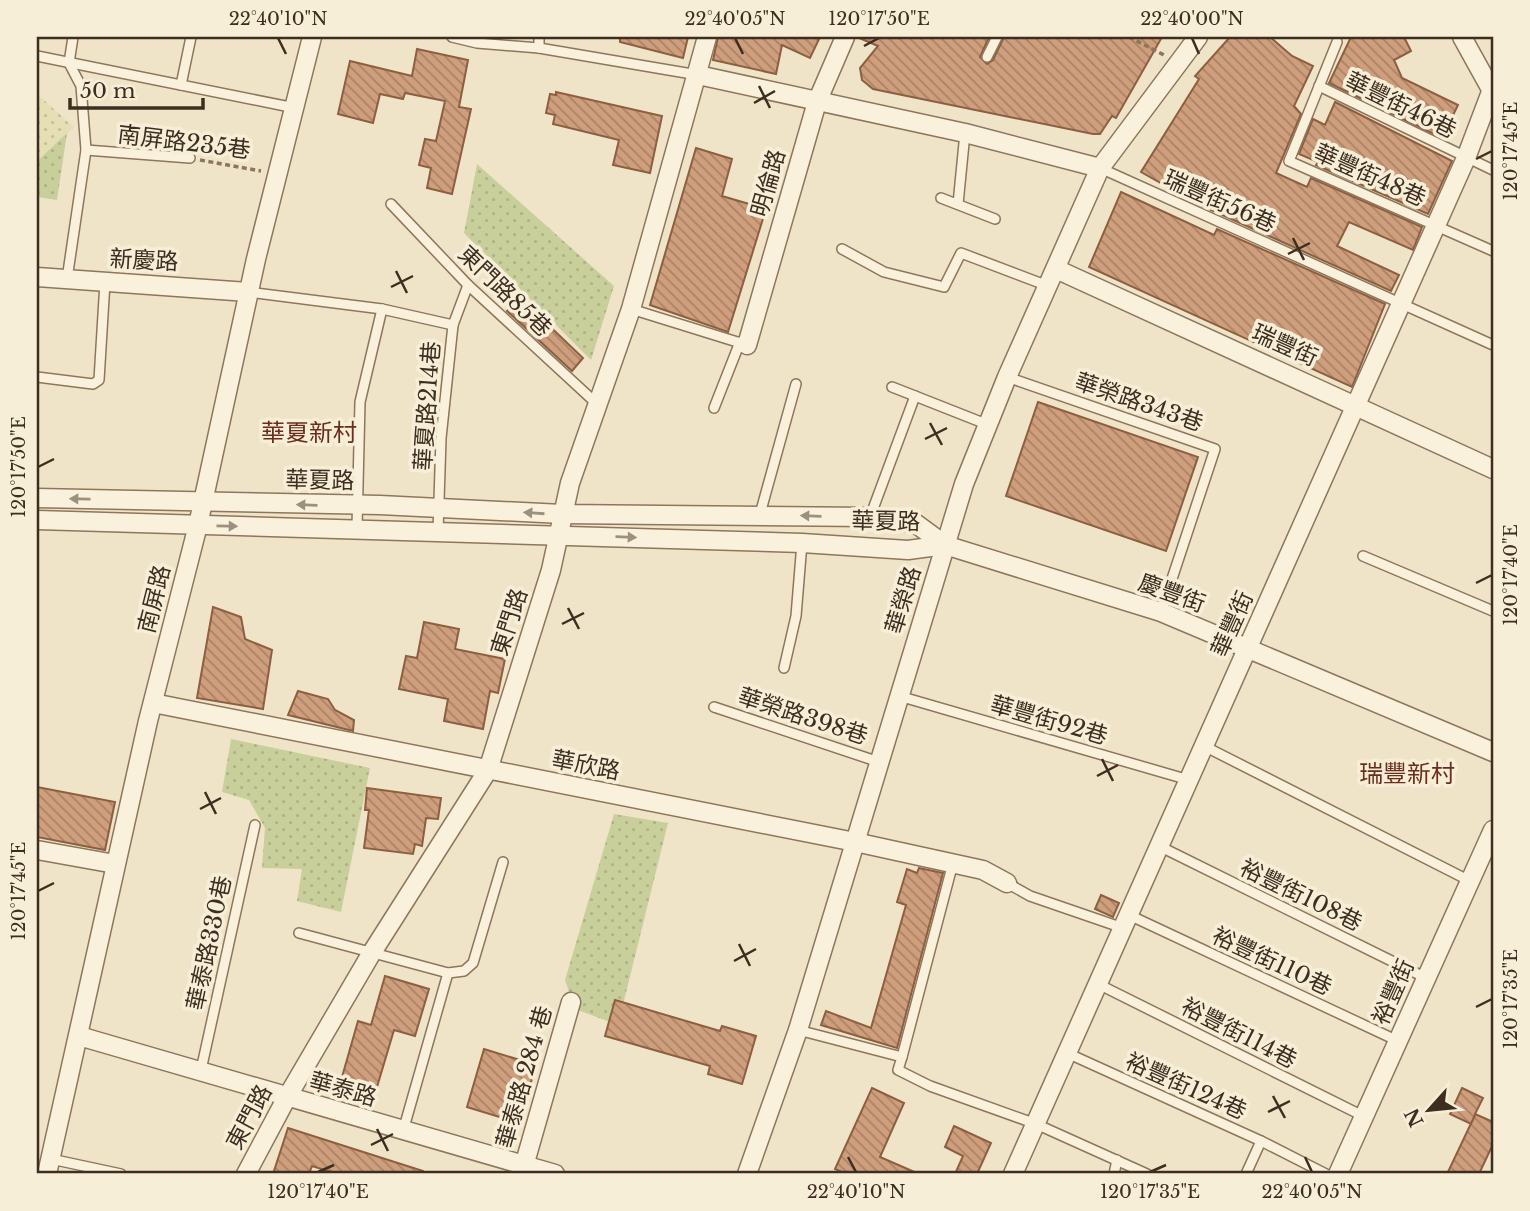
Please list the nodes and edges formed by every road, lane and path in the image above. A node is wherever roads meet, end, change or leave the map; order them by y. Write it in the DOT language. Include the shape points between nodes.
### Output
graph roads {
  1 [pos="73,37"];
  2 [pos="191,37"];
  3 [pos="312,37"];
  4 [pos="452,37"];
  5 [pos="539,37"];
  6 [pos="707,37"];
  7 [pos="845,37"];
  8 [pos="997,37"];
  9 [pos="1129,37"];
  10 [pos="1198,37"];
  11 [pos="1462,37"];
  12 [pos="1337,42"];
  13 [pos="538,48"];
  14 [pos="37,56"];
  15 [pos="987,57"];
  16 [pos="1177,62"];
  17 [pos="69,63"];
  18 [pos="698,75"];
  19 [pos="181,85"];
  20 [pos="1319,86"];
  21 [pos="1492,93"];
  22 [pos="817,102"];
  23 [pos="295,108"];
  24 [pos="965,133"];
  25 [pos="86,150"];
  26 [pos="190,158"];
  27 [pos="1466,158"];
  28 [pos="1100,168"];
  29 [pos="1493,170"];
  30 [pos="277,174"];
  31 [pos="941,198"];
  32 [pos="391,204"];
  33 [pos="958,204"];
  34 [pos="995,219"];
  35 [pos="1436,226"];
  36 [pos="842,249"];
  37 [pos="1493,251"];
  38 [pos="1056,269"];
  39 [pos="37,277"];
  40 [pos="67,279"];
  41 [pos="105,282"];
  42 [pos="468,285"];
  43 [pos="1048,286"];
  44 [pos="248,292"];
  45 [pos="1401,304"];
  46 [pos="382,309"];
  47 [pos="631,309"];
  48 [pos="453,325"];
  49 [pos="743,344"];
  50 [pos="1493,345"];
  51 [pos="37,377"];
  52 [pos="1007,377"];
  53 [pos="796,384"];
  54 [pos="892,387"];
  55 [pos="915,396"];
  56 [pos="596,403"];
  57 [pos="1356,404"];
  58 [pos="714,408"];
  59 [pos="986,425"];
  60 [pos="1493,469"];
  61 [pos="37,498"];
  62 [pos="203,502"];
  63 [pos="357,506"];
  64 [pos="440,508"];
  65 [pos="562,514"];
  66 [pos="760,514"];
  67 [pos="870,517"];
  68 [pos="37,520"];
  69 [pos="198,525"];
  70 [pos="357,528"];
  71 [pos="438,532"];
  72 [pos="558,535"];
  73 [pos="802,543"];
  74 [pos="945,545"];
  75 [pos="1363,556"];
  76 [pos="1493,611"];
  77 [pos="1161,612"];
  78 [pos="1248,648"];
  79 [pos="784,668"];
  80 [pos="899,696"];
  81 [pos="153,703"];
  82 [pos="714,707"];
  83 [pos="1204,746"];
  84 [pos="1493,752"];
  85 [pos="879,762"];
  86 [pos="488,771"];
  87 [pos="1189,780"];
  88 [pos="255,825"];
  89 [pos="1493,830"];
  90 [pos="855,842"];
  91 [pos="1159,846"];
  92 [pos="37,850"];
  93 [pos="503,862"];
  94 [pos="953,863"];
  95 [pos="115,864"];
  96 [pos="1470,881"];
  97 [pos="1006,883"];
  98 [pos="1126,922"];
  99 [pos="299,933"];
  100 [pos="371,954"];
  101 [pos="448,973"];
  102 [pos="1426,978"];
  103 [pos="1098,984"];
  104 [pos="571,1002"];
  105 [pos="798,1030"];
  106 [pos="79,1036"];
  107 [pos="1398,1041"];
  108 [pos="1067,1053"];
  109 [pos="902,1057"];
  110 [pos="201,1070"];
  111 [pos="286,1098"];
  112 [pos="1363,1116"];
  113 [pos="1036,1124"];
  114 [pos="402,1131"];
  115 [pos="1261,1141"];
  116 [pos="1117,1160"];
  117 [pos="512,1165"];
  118 [pos="49,1166"];
  119 [pos="121,1174"];
  120 [pos="246,1174"];
  121 [pos="555,1174"];
  122 [pos="747,1174"];
  123 [pos="1013,1174"];
  124 [pos="1114,1174"];
  125 [pos="1147,1174"];
  126 [pos="1246,1174"];
  127 [pos="1326,1174"];
  128 [pos="1338,1174"];
  1 -- 17 [label="lane"];
  2 -- 19 [label="lane"];
  3 -- 23 [label="street, 南屏路"];
  4 -- 13 [label="lane"];
  5 -- 13 [label="lane"];
  6 -- 18 [label="street, 東門路"];
  7 -- 22 [label="street, 明倫路"];
  8 -- 15 [label="lane"];
  9 -- 16 [label="path"];
  10 -- 16 [label="street, 華榮路"];
  11 -- 21 [label="street"];
  12 -- 20 [label="lane"];
  13 -- 18 [label="lane"];
  14 -- 17 [label="lane"];
  16 -- 28 [label="street, 華榮路"];
  17 -- 19 [label="lane"];
  17 -- 25 [label="lane" via="80,86"];
  18 -- 22 [label="street"];
  18 -- 47 [label="street, 東門路"];
  19 -- 23 [label="lane"];
  20 -- 27 [label="lane, 華豐街46巷"];
  20 -- 35 [label="lane, 華豐街48巷" via="1289,160"];
  21 -- 27 [label="street, 華豐街"];
  22 -- 24 [label="street"];
  22 -- 49 [label="street, 明倫路"];
  23 -- 30 [label="street, 南屏路"];
  24 -- 28 [label="street"];
  24 -- 33 [label="lane"];
  25 -- 26 [label="lane, 南屏路235巷"];
  25 -- 40 [label="lane"];
  26 -- 30 [label="path, 南屏路235巷"];
  27 -- 29 [label="lane, 華豐街46巷"];
  27 -- 35 [label="street, 華豐街"];
  28 -- 38 [label="street, 華榮路"];
  28 -- 45 [label="lane, 瑞豐街56巷"];
  30 -- 44 [label="street, 南屏路"];
  31 -- 33 [label="lane"];
  32 -- 42 [label="lane, 東門路85巷"];
  33 -- 34 [label="lane"];
  35 -- 37 [label="lane, 華豐街48巷"];
  35 -- 45 [label="street, 華豐街"];
  36 -- 43 [label="lane" via="884,272 944,287 961,253"];
  38 -- 43 [label="street, 華榮路"];
  38 -- 57 [label="street, 瑞豐街"];
  39 -- 40 [label="street, 新慶路"];
  40 -- 41 [label="street, 新慶路"];
  41 -- 44 [label="street, 新慶路"];
  41 -- 51 [label="lane" via="99,380 93,384"];
  42 -- 48 [label="lane, 華夏路214巷"];
  42 -- 56 [label="lane, 東門路85巷"];
  43 -- 52 [label="street, 華榮路"];
  44 -- 46 [label="lane"];
  44 -- 62 [label="street, 南屏路"];
  45 -- 50 [label="lane, 瑞豐街56巷"];
  45 -- 57 [label="street, 華豐街"];
  46 -- 48 [label="lane"];
  46 -- 63 [label="lane" via="359,402"];
  47 -- 49 [label="lane"];
  47 -- 56 [label="street, 東門路"];
  48 -- 64 [label="lane, 華夏路214巷" via="441,438"];
  49 -- 58 [label="lane"];
  52 -- 59 [label="street, 華榮路"];
  52 -- 77 [label="lane, 華榮路343巷" via="1215,449"];
  53 -- 66 [label="lane"];
  54 -- 55 [label="lane"];
  55 -- 59 [label="lane"];
  55 -- 67 [label="lane"];
  56 -- 65 [label="street, 東門路"];
  57 -- 60 [label="street, 瑞豐街"];
  57 -- 78 [label="street, 華豐街"];
  59 -- 74 [label="street, 華榮路"];
  62 -- 61 [label="street, 華夏路, one-way"];
  63 -- 62 [label="street, 華夏路, one-way"];
  62 -- 69 [label="street, 南屏路"];
  63 -- 64 [label="street, 華夏路"];
  63 -- 70 [label="lane"];
  65 -- 64 [label="street, 華夏路, one-way"];
  64 -- 71 [label="lane, 華夏路214巷"];
  65 -- 66 [label="street, 華夏路"];
  65 -- 72 [label="street, 東門路"];
  67 -- 66 [label="street, 華夏路, one-way"];
  67 -- 74 [label="street, 華夏路" via="915,523"];
  68 -- 69 [label="street, 華夏路"];
  69 -- 70 [label="street, 華夏路, one-way"];
  69 -- 81 [label="street, 南屏路"];
  70 -- 71 [label="street, 華夏路"];
  71 -- 72 [label="street, 華夏路"];
  72 -- 73 [label="street, 華夏路, one-way"];
  72 -- 86 [label="street, 東門路"];
  73 -- 74 [label="street, 華夏路" via="908,550"];
  73 -- 79 [label="lane" via="796,616"];
  74 -- 77 [label="street, 慶豐街"];
  74 -- 80 [label="street, 華榮路"];
  75 -- 76 [label="lane"];
  77 -- 78 [label="street, 慶豐街"];
  78 -- 83 [label="street, 華豐街"];
  78 -- 84 [label="street, 慶豐街"];
  80 -- 85 [label="street, 華榮路"];
  80 -- 87 [label="lane, 華豐街92巷"];
  81 -- 86 [label="street, 華欣路"];
  81 -- 95 [label="street, 南屏路"];
  82 -- 85 [label="lane, 華榮路398巷"];
  83 -- 87 [label="street, 華豐街"];
  83 -- 96 [label="lane"];
  85 -- 90 [label="street, 華榮路"];
  86 -- 90 [label="street, 華欣路"];
  86 -- 100 [label="street, 東門路"];
  87 -- 91 [label="street, 華豐街"];
  88 -- 110 [label="lane, 華泰路330巷"];
  89 -- 96 [label="street, 裕豐街"];
  90 -- 94 [label="street, 華欣路"];
  90 -- 105 [label="street, 華榮路"];
  91 -- 98 [label="street, 華豐街"];
  91 -- 102 [label="lane, 裕豐街108巷"];
  92 -- 95 [label="street"];
  93 -- 101 [label="lane" via="473,963 464,971"];
  94 -- 97 [label="street, 華欣路" via="983,870"];
  94 -- 109 [label="lane"];
  95 -- 106 [label="street, 南屏路"];
  96 -- 102 [label="street, 裕豐街"];
  97 -- 98 [label="lane, 裕豐街110巷" via="1030,896"];
  98 -- 103 [label="street, 華豐街"];
  98 -- 107 [label="lane, 裕豐街110巷"];
  99 -- 100 [label="lane"];
  100 -- 101 [label="lane"];
  100 -- 111 [label="street, 東門路"];
  101 -- 114 [label="lane"];
  102 -- 107 [label="street, 裕豐街"];
  103 -- 108 [label="street, 華豐街"];
  103 -- 112 [label="lane, 裕豐街114巷"];
  104 -- 117 [label="street, 華泰路 284 巷"];
  105 -- 109 [label="lane"];
  105 -- 122 [label="street, 華榮路"];
  106 -- 110 [label="street, 華泰路"];
  106 -- 118 [label="street, 南屏路"];
  107 -- 112 [label="street, 裕豐街"];
  108 -- 113 [label="street, 華豐街"];
  108 -- 115 [label="lane, 裕豐街124巷"];
  109 -- 113 [label="lane" via="898,1070"];
  110 -- 111 [label="street, 華泰路"];
  111 -- 114 [label="street, 華泰路"];
  111 -- 120 [label="street, 東門路"];
  112 -- 128 [label="street, 裕豐街"];
  113 -- 116 [label="lane"];
  113 -- 123 [label="street, 華豐街"];
  114 -- 117 [label="street, 華泰路"];
  115 -- 126 [label="lane"];
  115 -- 127 [label="lane, 裕豐街124巷"];
  116 -- 124 [label="lane"];
  116 -- 125 [label="lane"];
  117 -- 121 [label="street, 華泰路"];
  118 -- 119 [label="lane"];
}
